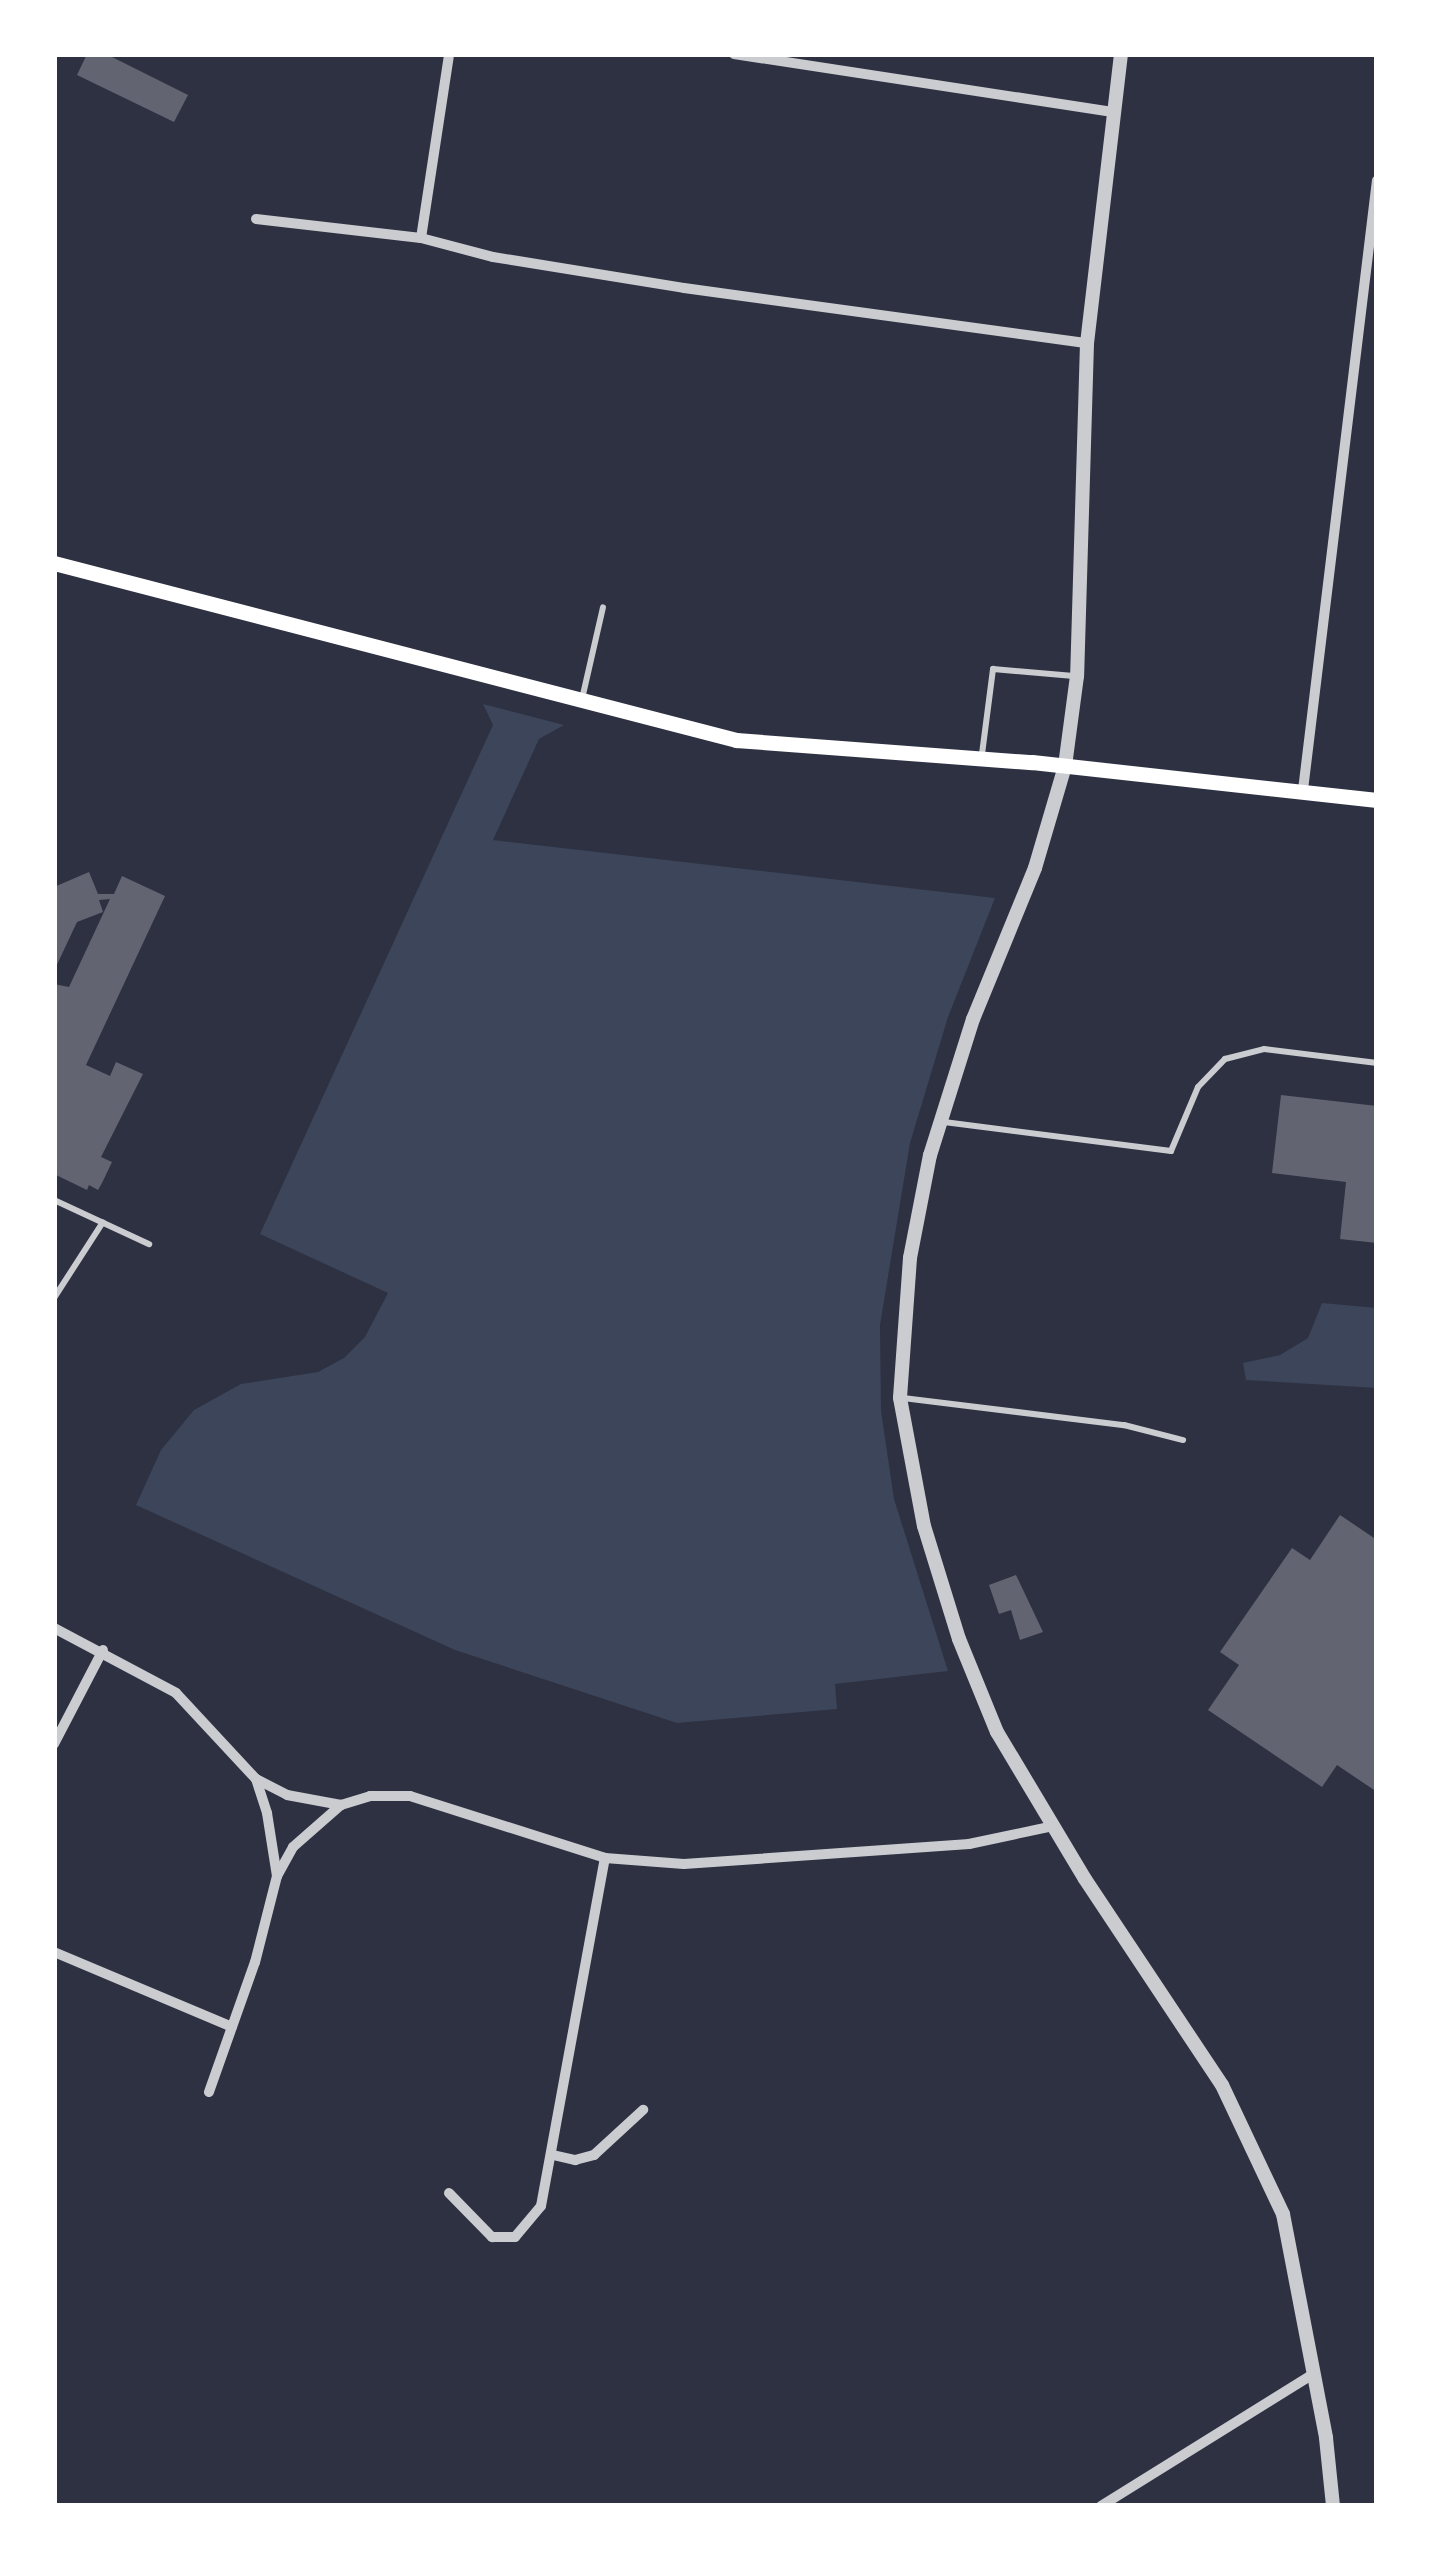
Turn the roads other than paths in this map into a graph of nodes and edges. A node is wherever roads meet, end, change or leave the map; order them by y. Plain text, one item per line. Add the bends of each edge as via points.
1 (449, 54) edge
2 (734, 54) edge
3 (1121, 54) edge
4 (1113, 112) junction
5 (1377, 180) edge
6 (256, 219) dead end
7 (422, 238) junction
8 (1087, 343) junction
9 (54, 563) edge
10 (603, 607) dead end
11 (1078, 676) junction
12 (581, 703) junction
13 (981, 759) junction
14 (1065, 766) junction
15 (1304, 790) junction
16 (1377, 800) edge
17 (1377, 1063) edge
18 (940, 1121) junction
19 (54, 1200) edge
20 (103, 1222) junction
21 (149, 1244) dead end
22 (54, 1298) edge
23 (900, 1398) junction
24 (1183, 1440) dead end
25 (54, 1628) edge
26 (103, 1650) junction
27 (54, 1744) edge
28 (256, 1779) junction
29 (341, 1804) junction
30 (1054, 1826) junction
31 (605, 1858) junction
32 (277, 1876) junction
33 (54, 1952) edge
34 (232, 2027) junction
35 (209, 2092) dead end
36 (643, 2110) dead end
37 (553, 2155) junction
38 (449, 2193) dead end
39 (1313, 2374) junction
40 (1101, 2506) edge
41 (1333, 2506) edge

1 - 7 street
2 - 4 street
3 - 4 street
4 - 8 street
5 - 15 street
6 - 7 street
7 - 8 street via 684,288
8 - 11 street
9 - 12 main road
10 - 12 lane
11 - 13 lane via 993,669
11 - 14 street
12 - 13 main road via 736,740
13 - 14 main road
14 - 15 main road
14 - 18 street
15 - 16 main road
17 - 18 lane via 1264,1049 1225,1059 1198,1087 1171,1151
18 - 23 street via 910,1258
19 - 20 lane
20 - 21 lane
20 - 22 lane
23 - 24 lane via 1124,1425
23 - 30 street via 914,1485 958,1639 997,1732
25 - 26 street
26 - 27 street
26 - 28 street via 176,1693
28 - 29 street via 287,1795
28 - 32 street
29 - 31 street via 410,1796
29 - 32 street via 293,1847
30 - 31 street via 969,1844 759,1861
30 - 39 street via 1222,2085 1258,2155 1283,2214
31 - 37 street
32 - 34 street
33 - 34 street
34 - 35 street
36 - 37 street via 594,2155
37 - 38 street via 541,2206 515,2236 492,2237
39 - 40 street
39 - 41 street

